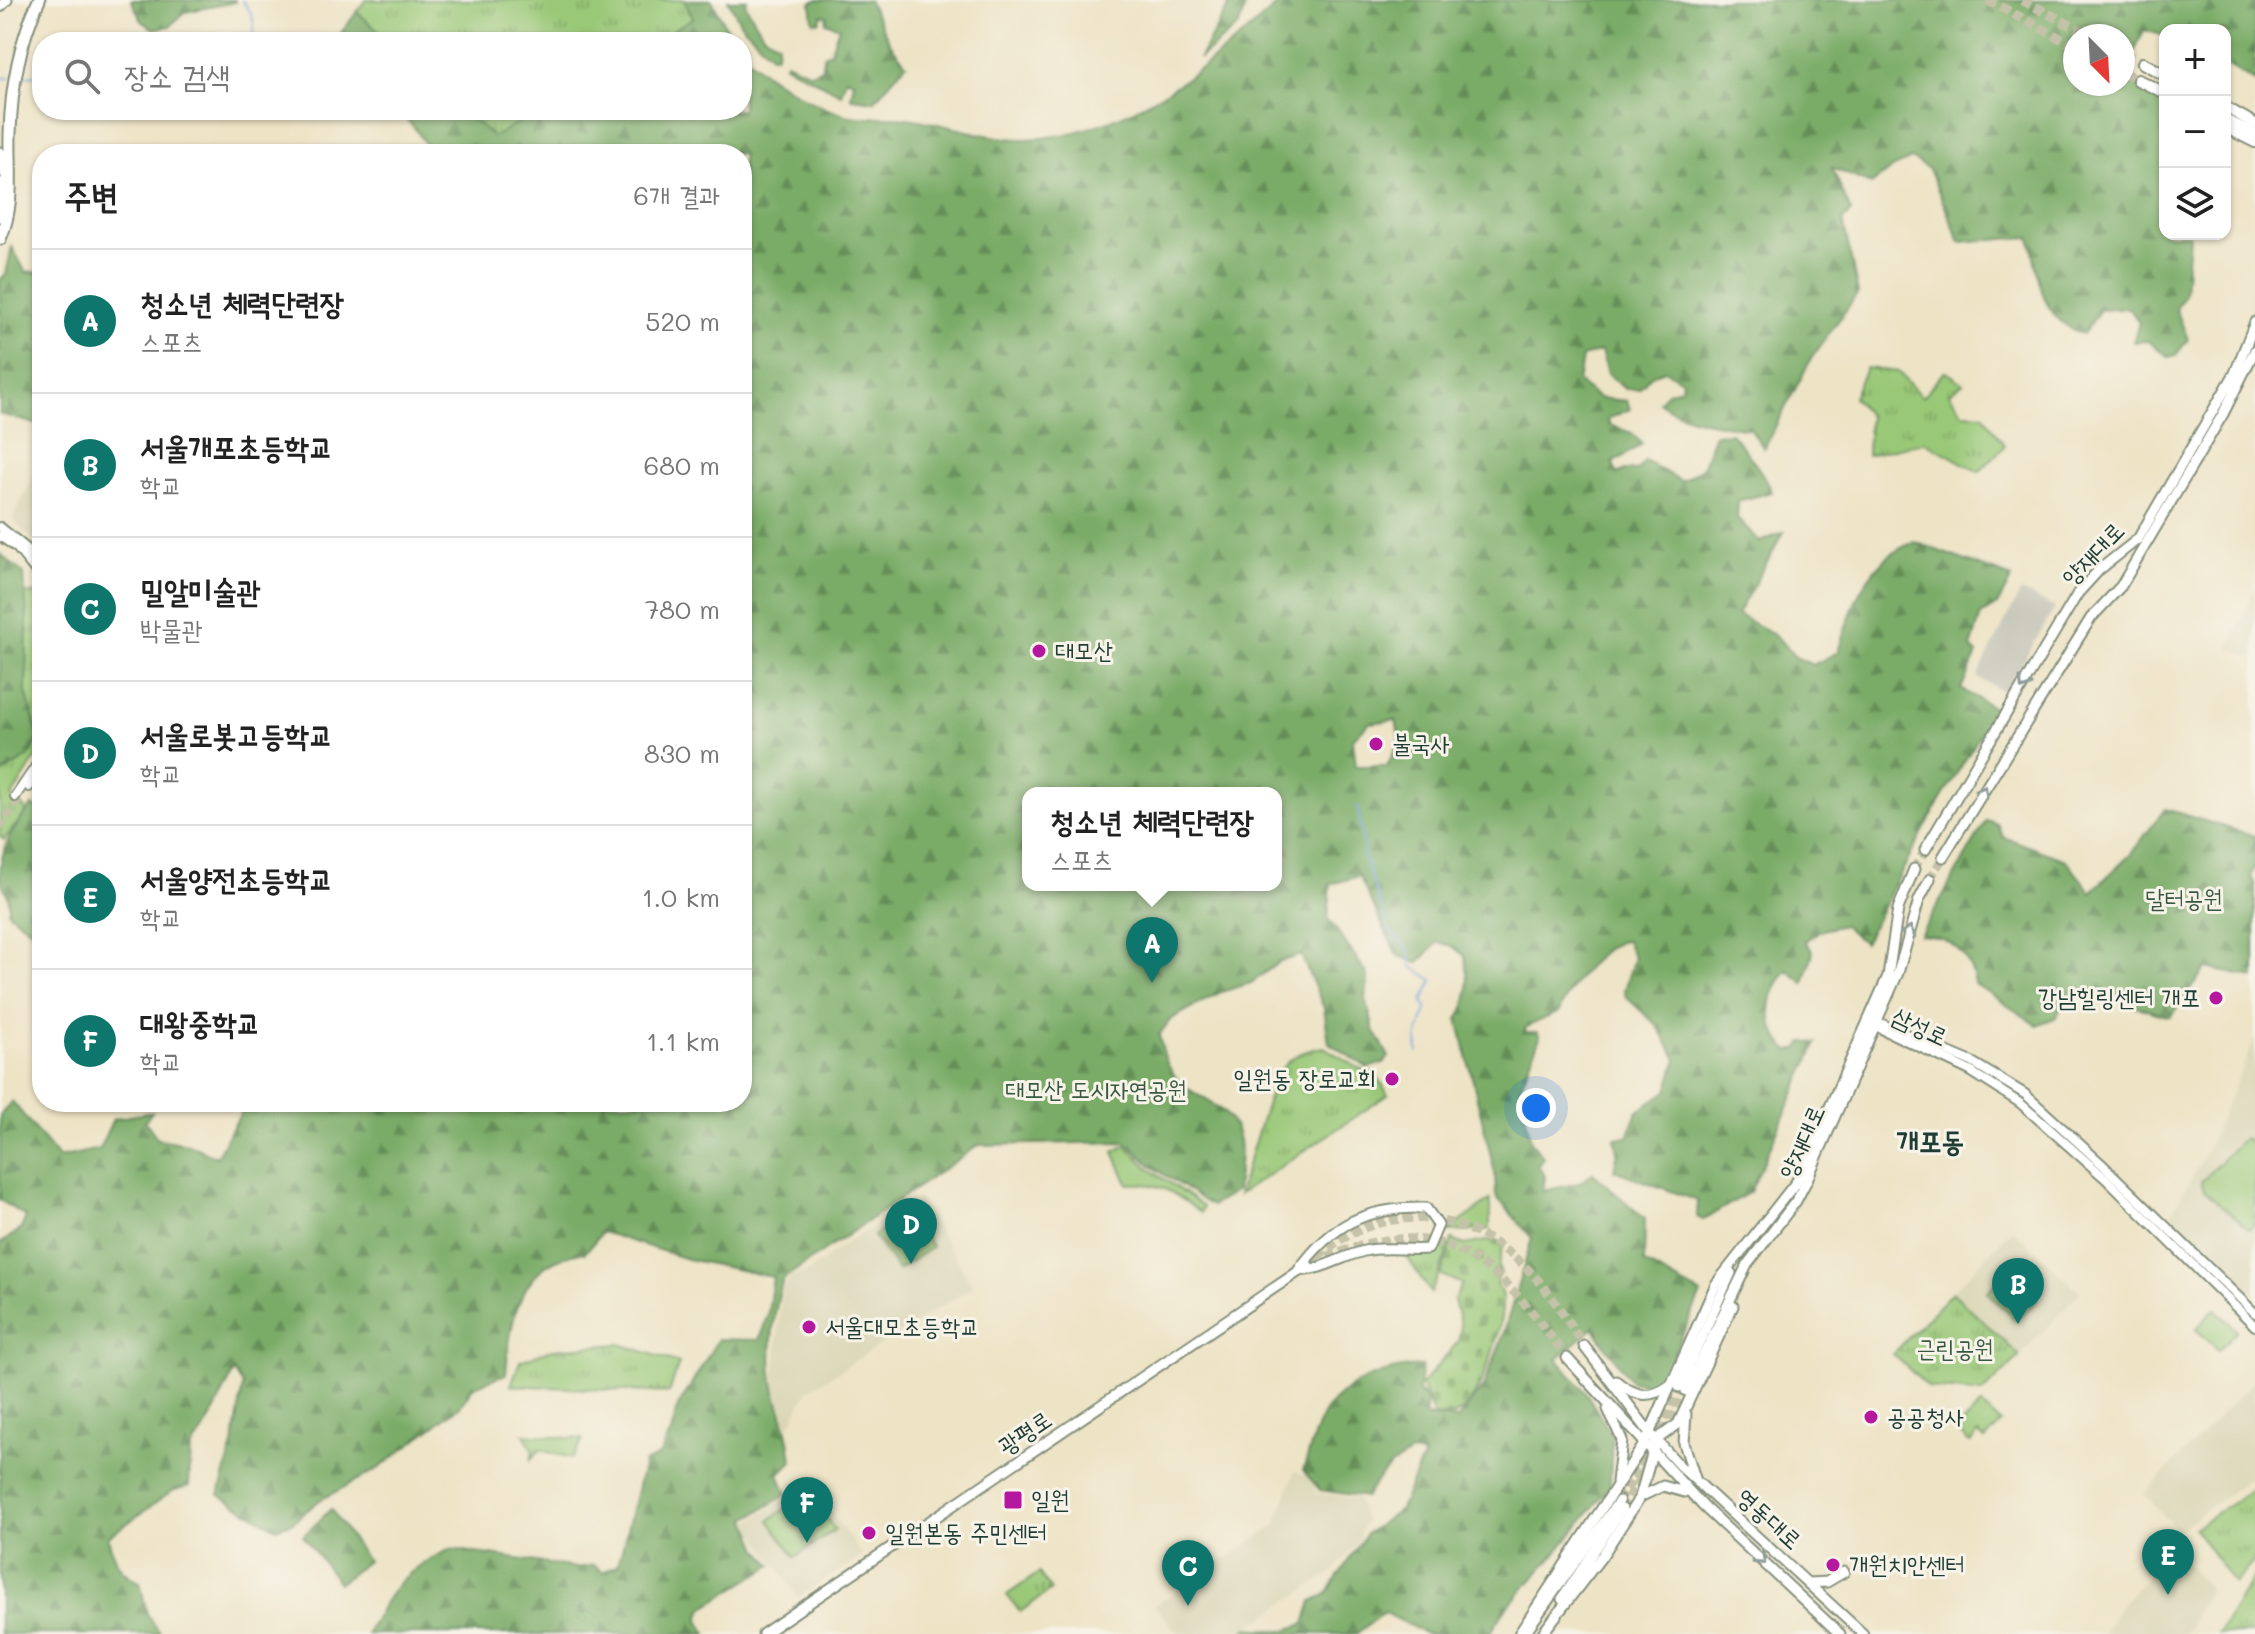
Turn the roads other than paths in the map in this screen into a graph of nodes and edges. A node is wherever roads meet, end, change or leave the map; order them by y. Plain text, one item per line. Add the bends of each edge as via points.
1 (7, 0) edge
2 (39, 0) edge
3 (0, 7) edge
4 (2143, 63) tunnel mouth
5 (2159, 72) edge
6 (2138, 80) tunnel mouth
7 (2159, 90) edge
8 (2231, 103) edge
9 (2231, 110) edge
10 (2255, 116) edge
11 (2231, 123) edge
12 (2255, 124) edge
13 (2231, 130) edge
14 (2255, 134) edge
15 (2255, 142) edge
16 (0, 153) edge
17 (0, 163) edge
18 (3, 221) edge
19 (0, 239) edge
20 (2255, 322) edge
21 (2255, 350) edge
22 (0, 527) edge
23 (0, 536) edge
24 (32, 555) edge
25 (32, 567) edge
26 (2045, 651) junction
27 (2063, 662) junction
28 (32, 773) edge
29 (32, 781) edge
30 (1925, 850) tunnel mouth
31 (1943, 857) tunnel mouth
32 (1914, 869) tunnel mouth
33 (1930, 879) tunnel mouth
34 (1873, 1023) junction
35 (1308, 1265) tunnel mouth
36 (1298, 1271) junction
37 (2255, 1313) edge
38 (2255, 1326) edge
39 (1584, 1346) tunnel mouth
40 (1567, 1358) tunnel mouth
41 (1602, 1369) junction
42 (1583, 1378) junction
43 (1680, 1393) junction
44 (1653, 1437) junction
45 (1648, 1448) junction
46 (1696, 1480) junction
47 (1617, 1484) junction
48 (1640, 1497) junction
49 (1704, 1507) junction
50 (1844, 1572) dead end
51 (1808, 1583) junction
52 (763, 1634) edge
53 (1522, 1634) edge
54 (1539, 1634) edge
55 (1840, 1634) edge
56 (1863, 1634) edge

1 - 3 main road
2 - 18 highway via 17,62 12,200
4 - 5 highway
6 - 7 highway
8 - 10 highway
9 - 12 highway
11 - 14 highway
13 - 15 highway
16 - 18 highway via 8,186
17 - 18 highway
18 - 19 highway
20 - 26 main road, 양재대로 via 2235,373 2138,539 2078,593
21 - 27 main road, 양재대로 via 2121,586 2091,618
22 - 24 main road
23 - 25 main road
26 - 27 main road via 2058,651
26 -> 30 main road, 양재대로
31 -> 27 main road, 양재대로
28 - 29 main road via 17,798
32 - 34 main road, 양재대로 via 1898,909 1888,976
34 -> 33 main road, 양재대로 via 1898,973
34 - 37 main road, 삼성로 via 1972,1062 2025,1094
34 - 38 main road, 삼성로 via 1970,1071 2020,1103 2106,1179
34 - 43 main road, 양재대로 via 1796,1201 1741,1276 1735,1302
34 - 43 main road, 양재대로 via 1797,1181 1716,1284
35 - 36 main road, 광평로
36 - 36 main road via 1319,1271 1379,1248 1428,1249 1436,1238 1436,1219 1426,1208 1355,1219 1317,1244
36 - 52 main road, 광평로
39 - 41 main road
40 - 42 main road
41 - 43 main road via 1639,1395
41 - 44 main road
42 - 45 main road
42 - 47 main road via 1620,1429 1623,1455
43 - 44 main road, 양재대로
43 - 44 main road, 양재대로 via 1678,1424
43 - 46 main road via 1684,1438
44 - 45 main road, 양재대로
44 - 46 main road, 영동대로
45 - 47 main road, 양재대로
45 - 48 main road, 양재대로
45 - 49 main road, 영동대로
46 - 51 main road, 영동대로
47 - 53 main road, 양재대로
48 - 49 main road via 1672,1486
48 - 54 main road, 양재대로 via 1602,1556
49 -> 55 main road, 영동대로
50 - 51 main road via 1827,1582
51 - 56 main road, 영동대로
53 - 54 main road, 양재대로 via 1621,1505

